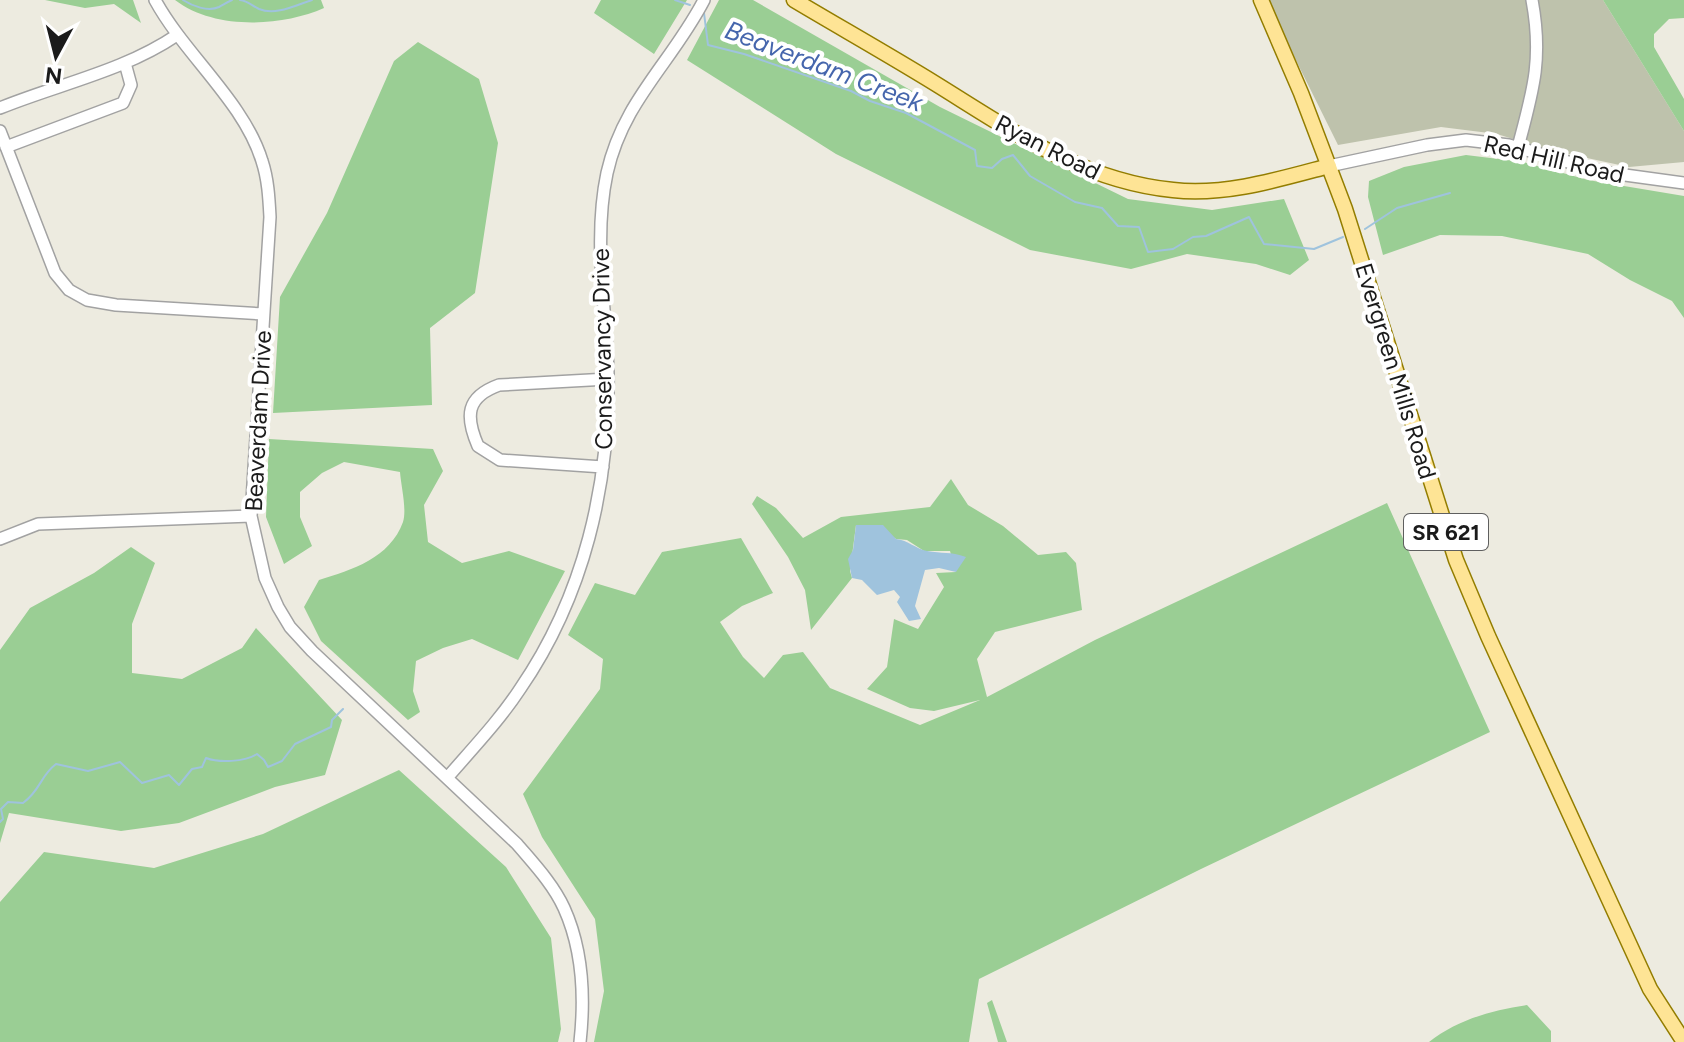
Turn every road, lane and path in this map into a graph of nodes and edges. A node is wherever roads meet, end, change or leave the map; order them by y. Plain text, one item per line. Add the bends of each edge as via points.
1 (155, 0) edge
2 (704, 0) edge
3 (794, 0) edge
4 (1261, 0) edge
5 (1532, 0) edge
6 (177, 35) junction
7 (125, 63) junction
8 (0, 108) edge
9 (0, 131) edge
10 (6, 147) junction
11 (1518, 147) junction
12 (1329, 166) junction
13 (1684, 183) edge
14 (263, 314) junction
15 (608, 379) junction
16 (603, 467) junction
17 (251, 516) junction
18 (0, 539) edge
19 (447, 778) junction
20 (580, 1042) edge
21 (1684, 1042) edge

1 - 6 street, Beaverdam Drive
2 - 15 street, Conservancy Drive via 629,115 607,173 600,234
3 - 12 main road, Ryan Road via 1024,137 1127,184 1197,191 1260,184
4 - 12 main road, Evergreen Mills Road / SR 621
5 - 11 street via 1538,65
6 - 7 street
6 - 14 street, Beaverdam Drive via 231,104 262,161 270,217
7 - 8 street
7 - 10 street via 131,85 123,103
9 - 10 street
10 - 14 street via 55,273 69,290 87,300 116,305
11 - 12 street, Red Hill Road via 1448,141
11 - 13 street, Red Hill Road via 1603,172
12 - 21 main road, Evergreen Mills Road / SR 621 via 1471,599 1650,989
14 - 17 street, Beaverdam Drive
15 - 16 street, Conservancy Drive
15 - 16 street via 499,385 476,397 470,417 478,446 500,460
16 - 19 street, Conservancy Drive via 586,551 569,599 521,689
17 - 18 street via 38,524
17 - 19 street, Beaverdam Drive via 265,578 290,627
19 - 20 street, Beaverdam Drive via 517,844 564,908 580,965

